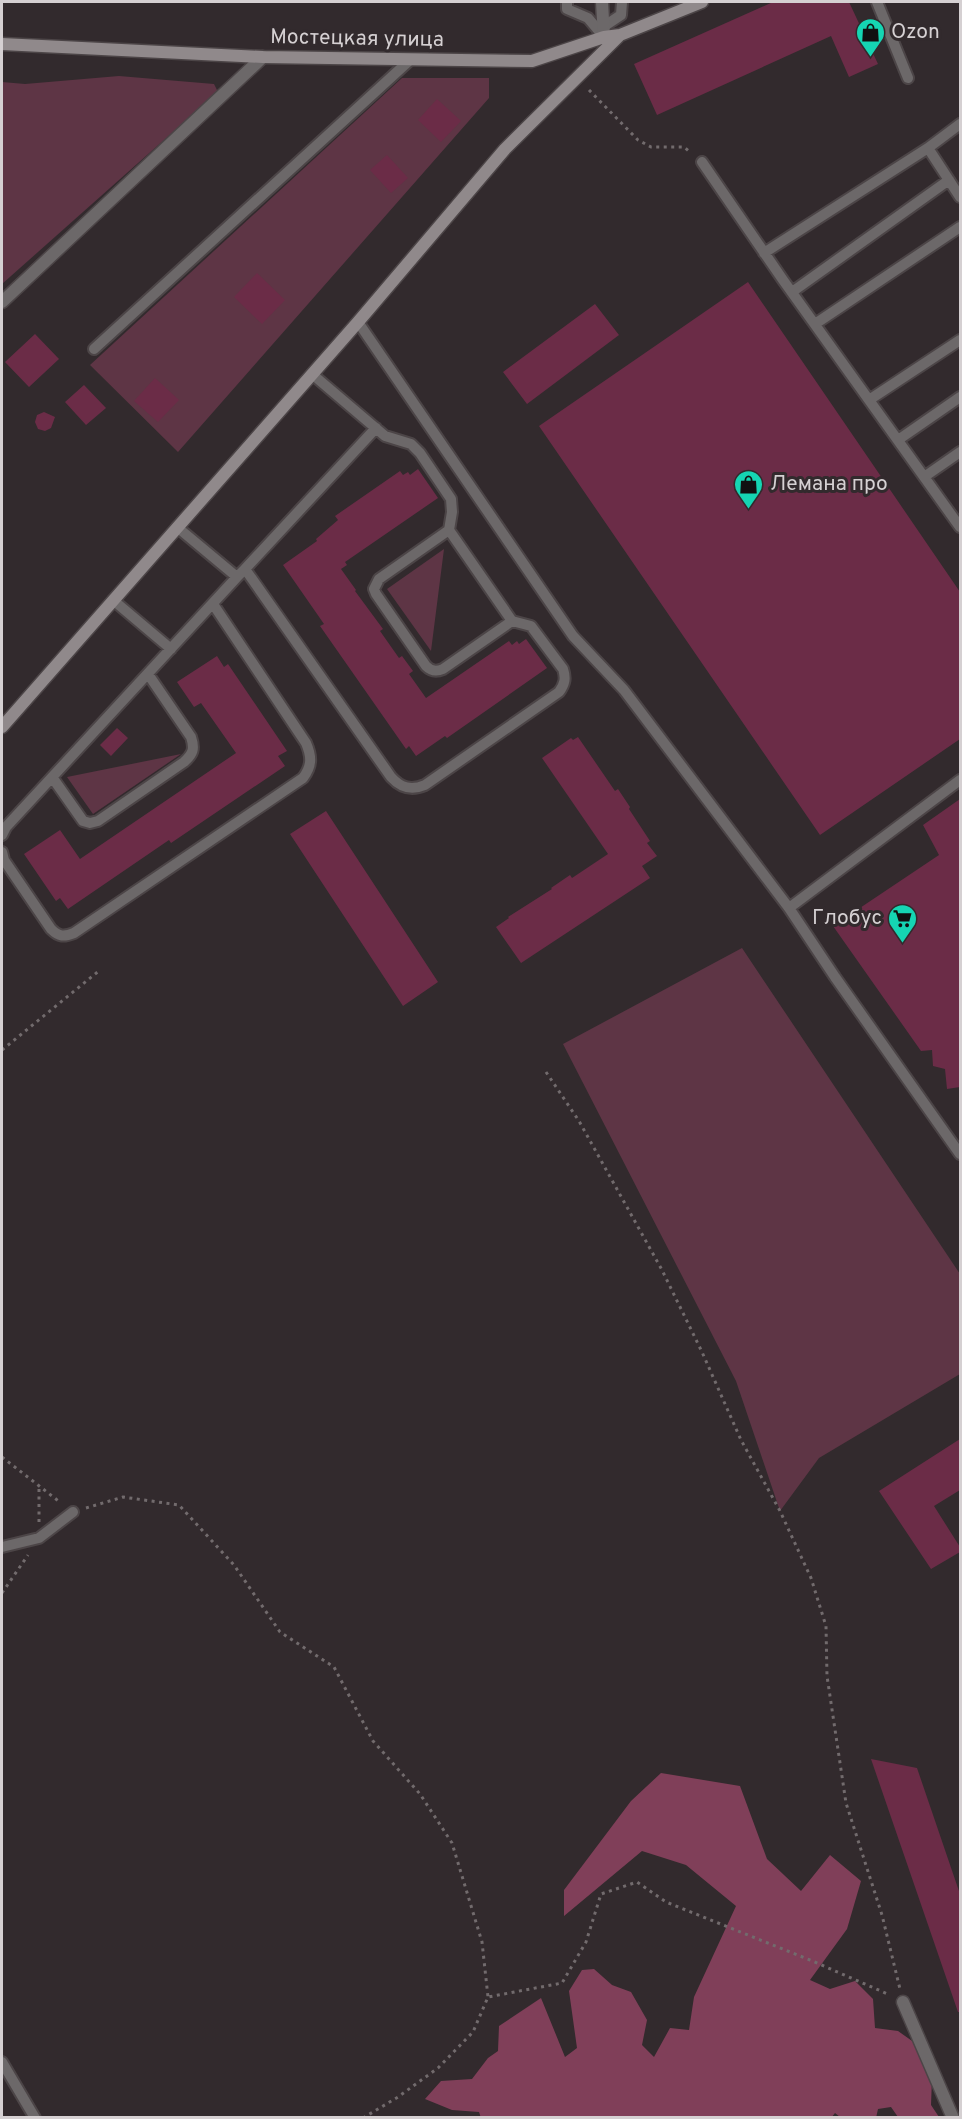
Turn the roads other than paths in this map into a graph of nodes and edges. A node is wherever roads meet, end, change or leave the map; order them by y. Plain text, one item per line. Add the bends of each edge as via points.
1 (567, 2) edge
2 (602, 2) edge
3 (622, 2) edge
4 (702, 2) edge
5 (878, 2) edge
6 (604, 32) junction
7 (620, 35) junction
8 (2, 44) edge
9 (263, 57) junction
10 (410, 60) junction
11 (908, 78) dead end
12 (960, 123) edge
13 (927, 148) junction
14 (702, 162) road end
15 (949, 180) junction
16 (960, 197) edge
17 (960, 227) edge
18 (764, 252) junction
19 (792, 292) junction
20 (2, 302) edge
21 (358, 322) junction
22 (815, 324) junction
23 (960, 340) edge
24 (94, 349) dead end
25 (312, 374) junction
26 (960, 397) edge
27 (869, 400) junction
28 (376, 428) junction
29 (898, 440) junction
30 (960, 452) edge
31 (924, 477) junction
32 (177, 527) junction
33 (960, 527) edge
34 (449, 531) junction
35 (245, 569) junction
36 (237, 577) junction
37 (113, 600) junction
38 (213, 604) junction
39 (512, 621) junction
40 (171, 649) junction
41 (148, 674) junction
42 (2, 727) edge
43 (52, 777) junction
44 (960, 780) edge
45 (2, 835) edge
46 (2, 852) edge
47 (789, 908) junction
48 (960, 1154) edge
49 (73, 1512) road end
50 (2, 1547) edge
51 (903, 2002) road end
52 (2, 2064) edge
53 (35, 2118) edge
54 (953, 2118) edge

1 - 6 lane via 567,9 588,18
2 - 6 street
3 - 6 lane via 621,15
4 - 7 street, Мостецкая улица
5 - 11 lane
6 - 7 street, Мостецкая улица
6 - 10 street, Мостецкая улица via 532,61
7 - 21 street via 505,149
8 - 9 street, Мостецкая улица
9 - 10 street, Мостецкая улица
9 - 20 street
10 - 24 lane
12 - 13 lane
13 - 15 lane
13 - 18 lane
14 - 18 lane
15 - 16 lane
15 - 19 lane
17 - 22 lane
18 - 19 lane
19 - 22 lane
21 - 25 street
21 - 47 lane via 573,636 624,690
22 - 27 lane
23 - 27 lane
25 - 28 lane
25 - 32 street
26 - 29 lane
27 - 29 lane
28 - 34 lane via 385,436 411,444 420,453 451,499
28 - 35 lane
29 - 31 lane
30 - 31 lane
31 - 33 lane
32 - 36 lane
32 - 37 street
34 - 39 lane
34 - 39 lane via 375,584 376,594 419,657 430,670 437,671
35 - 36 lane
35 - 39 lane via 391,777 407,789 425,784 564,685 562,669 538,633 531,626
36 - 38 lane
37 - 40 lane
37 - 42 street
38 - 40 lane
38 - 46 lane via 306,743 310,769 303,778 65,936 51,929
40 - 41 lane
41 - 43 lane
41 - 43 lane via 191,737 193,754 90,823 83,821
43 - 45 lane
44 - 47 lane
47 - 48 lane
49 - 50 lane via 39,1538
51 - 54 street
52 - 53 lane

